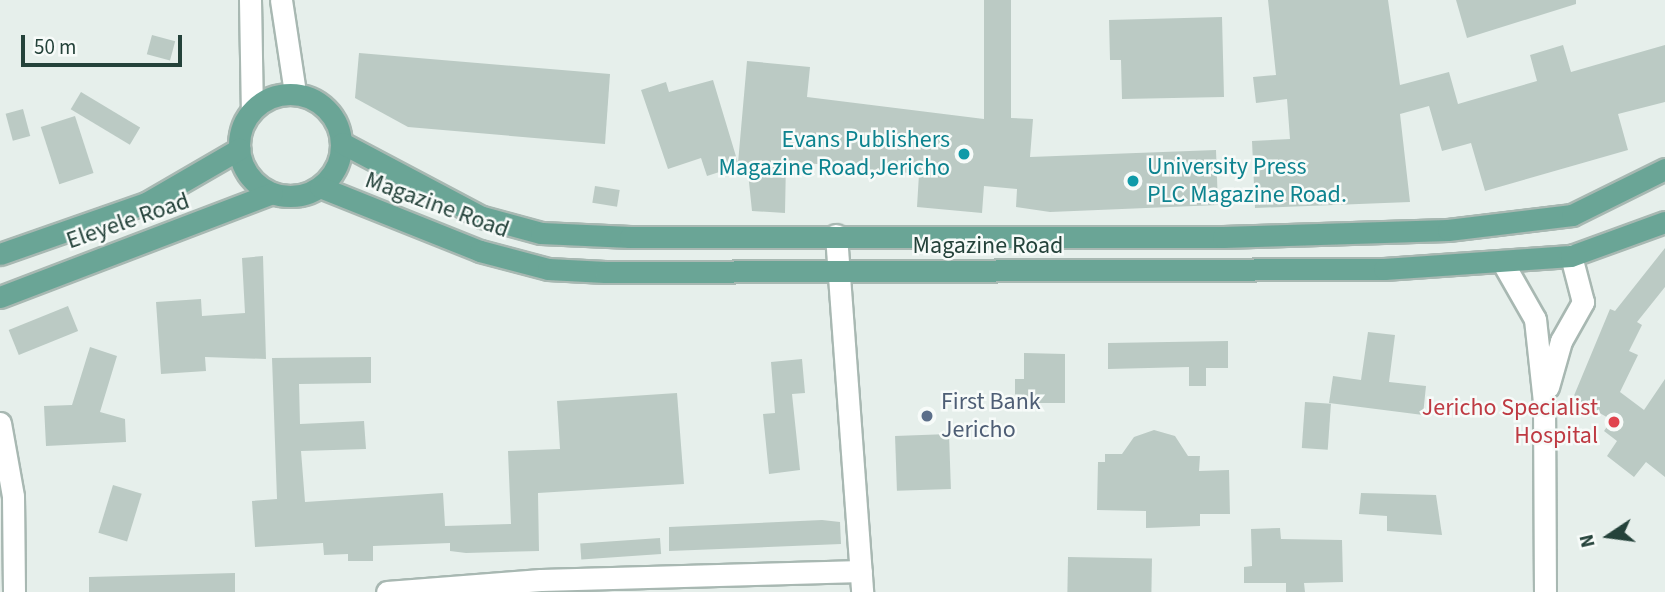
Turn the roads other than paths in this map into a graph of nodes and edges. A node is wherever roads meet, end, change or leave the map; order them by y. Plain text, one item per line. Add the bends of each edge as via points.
1 (250, 0) edge
2 (281, 0) edge
3 (295, 93) junction
4 (252, 110) junction
5 (342, 144) junction
6 (239, 149) junction
7 (1665, 169) edge
8 (320, 187) junction
9 (272, 193) junction
10 (1665, 222) edge
11 (836, 235) junction
12 (0, 254) edge
13 (1572, 256) junction
14 (1503, 263) junction
15 (837, 273) junction
16 (0, 297) edge
17 (1544, 402) junction
18 (0, 423) edge
19 (862, 581) edge
20 (14, 592) edge
21 (387, 592) edge
22 (1545, 592) edge

1 - 4 street
2 - 3 street
3 - 4 main road via 279,94
3 - 5 main road via 330,112
4 - 6 main road
5 - 8 main road via 340,160
5 - 11 main road, Magazine Road via 481,217 541,233
6 - 9 main road via 249,176
6 - 12 main road, Eleyele Road via 146,202
7 - 11 main road, Magazine Road via 1593,207 1525,225 1223,237
8 - 9 main road via 289,197
8 - 15 main road, Magazine Road via 480,251 548,269
9 - 16 main road, Eleyele Road
10 - 13 main road, Magazine Road
11 - 15 street
13 - 14 main road, Magazine Road
13 - 17 street via 1583,302 1561,341
14 - 15 main road, Magazine Road via 1237,274
14 - 17 street via 1531,304
15 - 19 street
17 - 22 street
18 - 20 street via 13,496
19 - 21 street via 541,580

